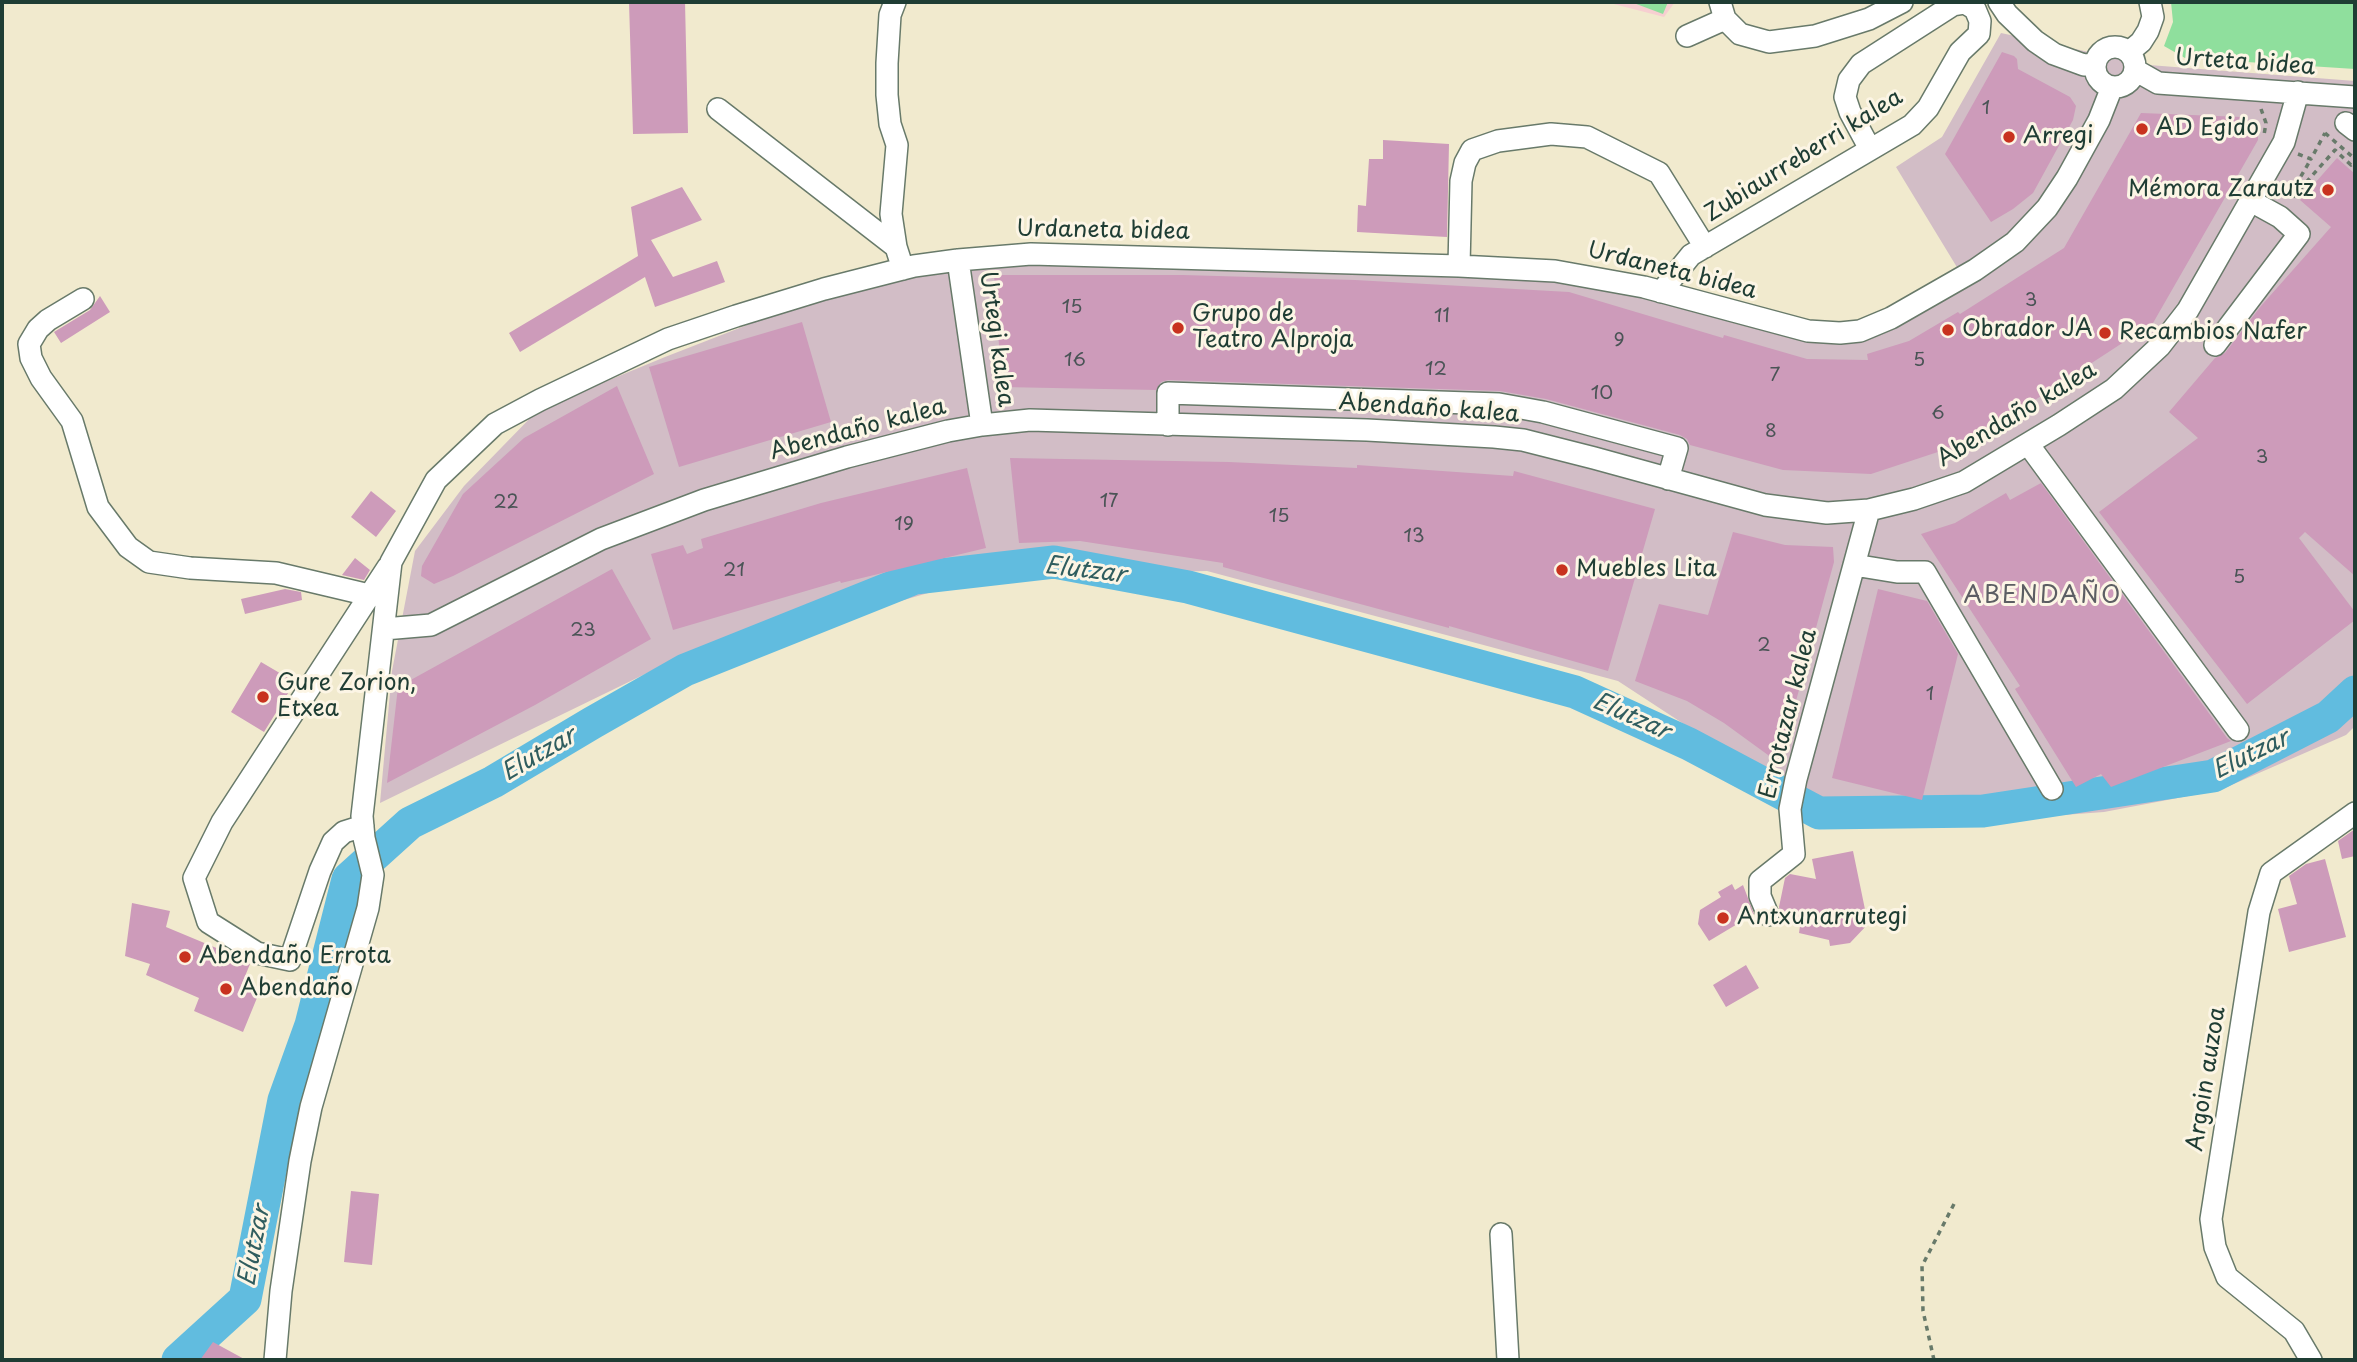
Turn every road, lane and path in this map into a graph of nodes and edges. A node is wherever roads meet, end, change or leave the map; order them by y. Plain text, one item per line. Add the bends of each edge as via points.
1 (895, 2) edge
2 (1902, 2) edge
3 (1999, 2) edge
4 (2150, 2) edge
5 (1722, 10) edge
6 (1687, 36) dead end
7 (2132, 61) junction
8 (2095, 64) junction
9 (2112, 87) junction
10 (2298, 92) junction
11 (2355, 97) edge
12 (2260, 106) dead end
13 (718, 109) dead end
14 (2325, 134) dead end
15 (2281, 147) junction
16 (1870, 149) junction
17 (2311, 159) junction
18 (2355, 160) edge
19 (2251, 201) junction
20 (896, 247) junction
21 (1705, 247) junction
22 (958, 260) junction
23 (1459, 266) junction
24 (903, 269) junction
25 (1661, 292) junction
26 (83, 299) dead end
27 (2216, 345) dead end
28 (982, 425) junction
29 (1168, 425) junction
30 (2028, 444) junction
31 (1668, 479) junction
32 (1869, 510) junction
33 (391, 562) junction
34 (1854, 565) junction
35 (369, 596) junction
36 (384, 629) junction
37 (2238, 730) dead end
38 (2052, 789) dead end
39 (2355, 813) edge
40 (363, 832) junction
41 (1768, 915) dead end
42 (1954, 1204) dead end
43 (1501, 1234) dead end
44 (275, 1360) edge
45 (1508, 1360) edge
46 (1934, 1360) edge
47 (2311, 1360) edge

1 - 20 street via 890,15 887,74 890,124 897,145 891,214
2 - 5 street via 1869,19 1815,36 1769,42 1740,34
3 - 8 street via 2035,41 2054,54 2084,65
4 - 7 street via 2153,17
5 - 6 street
7 - 8 street via 2115,47 2101,52
7 - 9 street via 2130,80
7 - 10 street, Urteta bidea via 2158,83
8 - 9 street via 2098,79
9 - 25 street, Urdaneta bidea via 2067,178 2033,224 1995,257 1891,318 1860,331 1808,331
10 - 11 street, Urteta bidea
10 - 15 street, Abendaño kalea
12 - 15 path via 2266,123 2263,140
13 - 20 street
14 - 17 path
15 - 17 path
15 - 19 street, Abendaño kalea
16 - 16 street, Zubiaurreberri kalea via 1912,125 1928,108 1961,52 1979,34 1975,9 1965,3 1952,5 1861,64 1849,80 1845,97
16 - 21 street, Zubiaurreberri kalea
17 - 18 path via 2293,197 2335,150 2351,165
19 - 27 street via 2299,234
19 - 30 street, Abendaño kalea via 2188,310 2160,346 2114,389
20 - 24 street
21 - 23 street via 1659,173 1587,137 1551,134 1498,141 1472,150 1461,181
21 - 25 street, Zubiaurreberri kalea via 1690,255
22 - 23 street, Urdaneta bidea via 1031,254
22 - 24 street, Urdaneta bidea
22 - 28 street, Urtegi kalea
23 - 25 street, Urdaneta bidea via 1555,271
24 - 33 street, Urdaneta bidea via 668,339 495,424 436,480
26 - 35 street via 38,329 29,344 31,358 72,421 98,507 128,547 149,562 276,573
28 - 29 street, Abendaño kalea via 1030,420
28 - 36 street, Abendaño kalea via 848,457 704,500 601,539 431,625
29 - 31 street, Abendaño kalea via 1494,437 1535,443
29 - 31 street via 1168,393 1499,404 1677,448
30 - 32 street, Abendaño kalea via 1964,482
30 - 37 street
31 - 32 street, Abendaño kalea via 1765,505 1827,513
32 - 34 street, Errotazar kalea
33 - 35 street
33 - 36 street, Urdaneta bidea
34 - 38 street via 1925,572
34 - 41 street, Errotazar kalea via 1796,779 1790,809 1794,854 1760,881
35 - 40 street via 222,822 194,878 208,922 257,953 290,960 333,842 344,832
36 - 40 street, Urdaneta bidea
39 - 47 street, Argoin auzoa via 2271,873 2259,912 2211,1219 2215,1247 2227,1277 2294,1332
40 - 44 street, Urdaneta bidea via 373,875 368,908 311,1107 281,1291
42 - 46 path via 1922,1266 1923,1311
43 - 45 street

